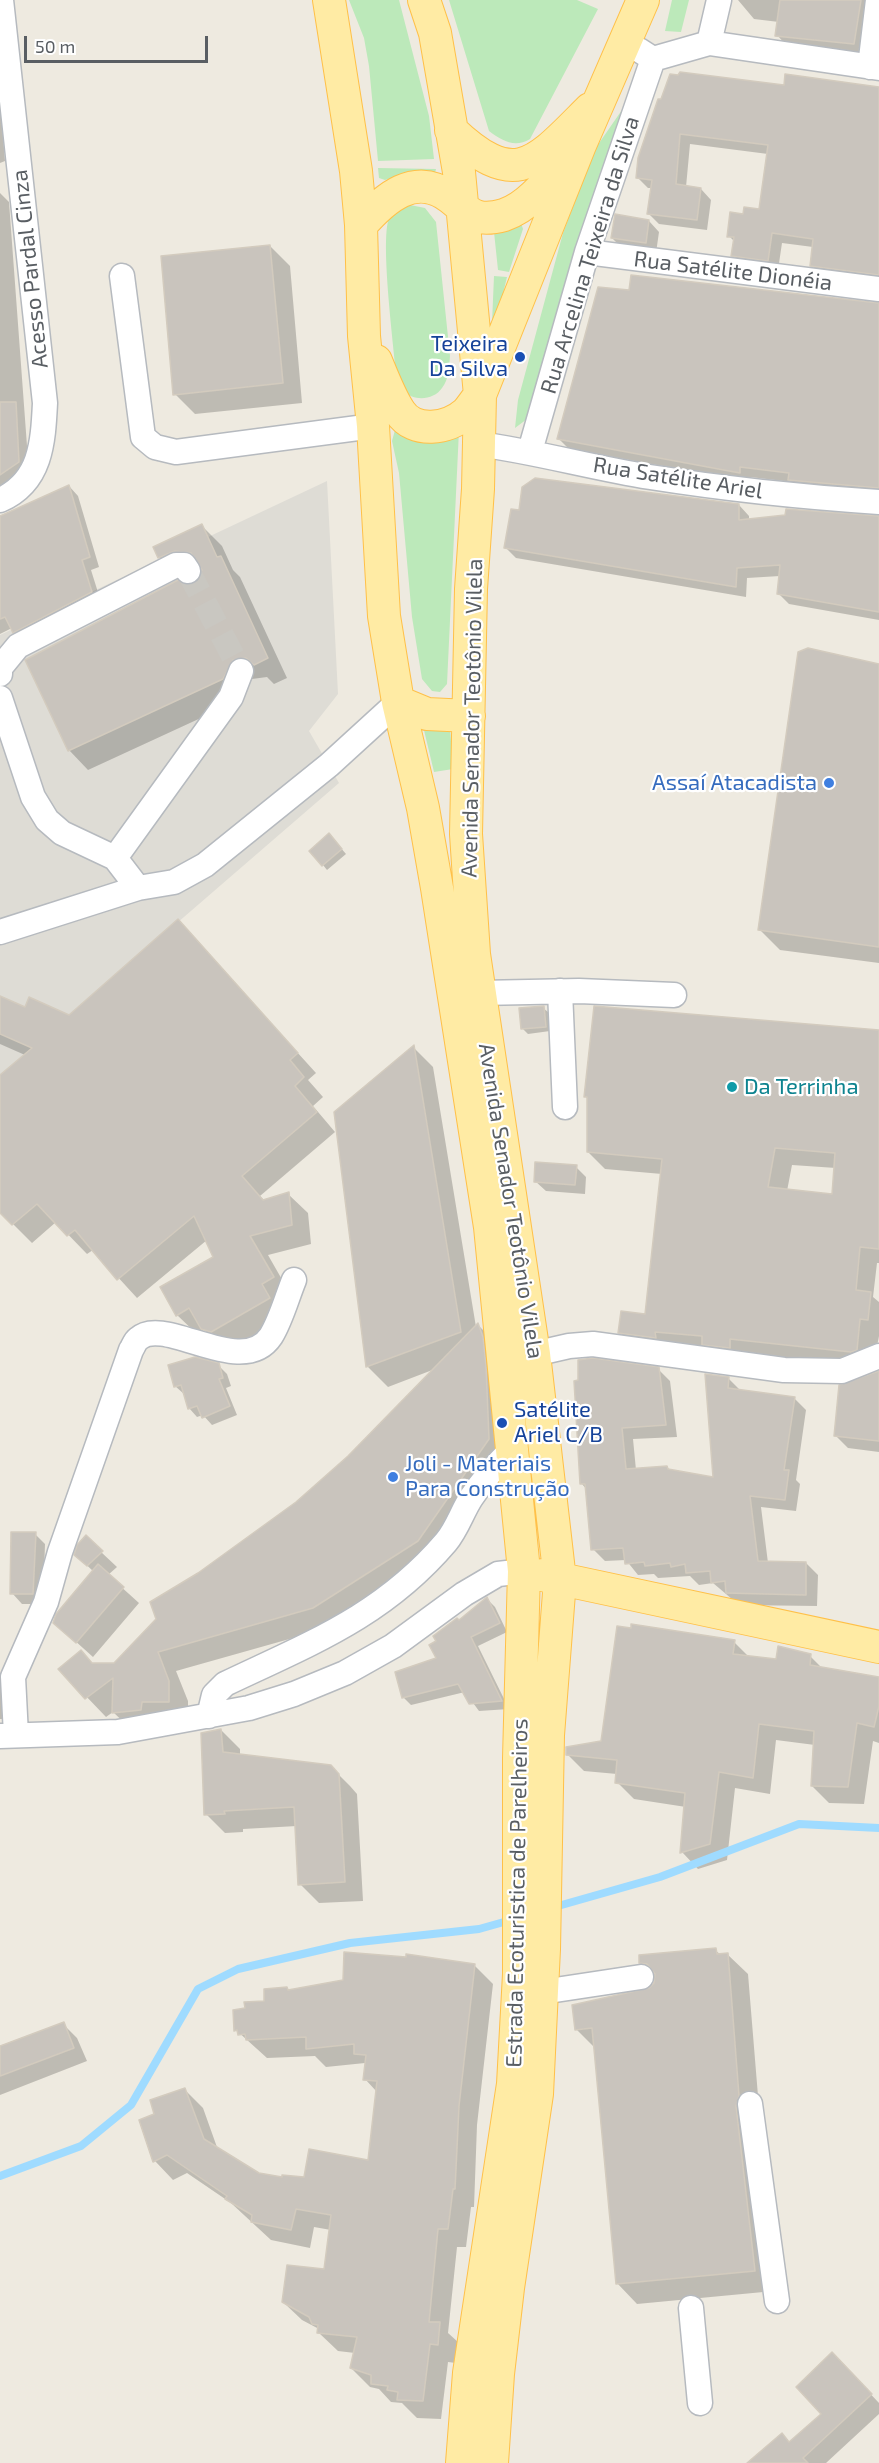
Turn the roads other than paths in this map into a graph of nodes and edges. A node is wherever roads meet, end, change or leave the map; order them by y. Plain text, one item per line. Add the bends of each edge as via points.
1 (1, 0) edge
2 (329, 0) edge
3 (424, 0) edge
4 (643, 0) edge
5 (719, 0) edge
6 (878, 0) edge
7 (625, 41) junction
8 (708, 43) junction
9 (653, 59) junction
10 (875, 67) edge
11 (599, 100) junction
12 (451, 130) junction
13 (580, 145) junction
14 (464, 211) junction
15 (361, 225) junction
16 (587, 252) junction
17 (122, 276) dead end
18 (879, 289) edge
19 (364, 336) junction
20 (480, 395) junction
21 (373, 426) junction
22 (479, 444) junction
23 (530, 451) junction
24 (7, 497) edge
25 (879, 502) edge
26 (188, 571) dead end
27 (241, 671) dead end
28 (0, 674) edge
29 (0, 698) edge
30 (398, 702) junction
31 (469, 716) junction
32 (115, 858) junction
33 (138, 888) junction
34 (0, 932) edge
35 (560, 991) junction
36 (480, 993) junction
37 (674, 995) dead end
38 (565, 1107) dead end
39 (294, 1280) dead end
40 (534, 1354) junction
41 (879, 1356) edge
42 (512, 1449) junction
43 (524, 1571) junction
44 (560, 1580) junction
45 (879, 1647) edge
46 (209, 1716) junction
47 (8, 1736) edge
48 (532, 1896) junction
49 (532, 1951) junction
50 (641, 1977) dead end
51 (542, 1992) junction
52 (750, 2104) dead end
53 (777, 2301) dead end
54 (692, 2308) dead end
55 (493, 2374) junction
56 (700, 2403) dead end
57 (462, 2463) edge
58 (492, 2463) edge

1 - 24 street, Acesso Pardal Cinza via 45,404 43,445 32,472
2 - 15 main road, Avenida Senador Teotônio Vilela via 354,150
3 - 12 main road, Avenida Senador Teotônio Vilela via 435,33
4 - 7 main road, Rua Arcelina Teixeira da Silva
5 - 8 street
6 - 10 street
7 - 9 street
7 - 11 main road, Rua Arcelina Teixeira da Silva
8 - 9 street
8 - 10 street
9 - 16 street, Rua Arcelina Teixeira da Silva
11 - 12 main road via 548,148 515,166 491,162
11 - 13 main road, Rua Arcelina Teixeira da Silva
12 - 14 main road, Avenida Senador Teotônio Vilela
13 - 14 main road, Rua Arcelina Teixeira da Silva via 527,202 512,211 483,218
13 - 20 main road, Rua Arcelina Teixeira da Silva
14 - 15 main road via 443,193 405,189 385,199
14 - 20 main road, Avenida Senador Teotônio Vilela
15 - 19 main road, Avenida Senador Teotônio Vilela
16 - 18 street, Rua Satélite Dionéia
16 - 23 street, Rua Arcelina Teixeira da Silva
17 - 21 street via 143,436 155,447 176,452
19 - 20 main road via 400,413 408,422 437,427 456,420
19 - 21 main road, Avenida Senador Teotônio Vilela
20 - 22 main road, Avenida Senador Teotônio Vilela
21 - 30 main road, Avenida Senador Teotônio Vilela via 384,616
22 - 23 street, Rua Satélite Ariel
22 - 31 main road, Avenida Senador Teotônio Vilela
23 - 25 street, Rua Satélite Ariel via 648,477 797,497
26 - 28 street via 184,565 176,565 18,646 0,668
27 - 32 street via 231,697
29 - 32 street via 33,797 47,820 62,833
30 - 31 main road via 428,714
30 - 33 street via 329,765 205,865 174,882
30 - 42 main road, Avenida Senador Teotônio Vilela via 425,819 471,1102 490,1227
31 - 36 main road, Avenida Senador Teotônio Vilela via 466,834
32 - 33 street
33 - 34 street
35 - 36 street
35 - 37 street
35 - 38 street
36 - 40 main road, Avenida Senador Teotônio Vilela
39 - 47 street via 271,1336 260,1346 240,1353 153,1332 139,1338 131,1350 46,1602 14,1677
40 - 41 street via 593,1344 784,1370 842,1371
40 - 44 main road, Avenida Senador Teotônio Vilela
42 - 43 main road, Avenida Senador Teotônio Vilela
42 - 46 street via 493,1467 471,1498 448,1540 401,1590 346,1627 225,1684 214,1695
43 - 44 main road
43 - 46 street via 498,1574 393,1646 345,1673 283,1698
43 - 48 main road, Estrada Ecoturistica de Parelheiros via 519,1758
44 - 45 main road
44 - 48 main road, Estrada Ecoturistica de Parelheiros
46 - 47 street via 118,1732
48 - 49 main road, Estrada Ecoturistica de Parelheiros
49 - 51 main road, Estrada Ecoturistica de Parelheiros
49 - 55 main road, Estrada Ecoturistica de Parelheiros via 513,2084
50 - 51 street
51 - 55 main road, Estrada Ecoturistica de Parelheiros via 537,2094
52 - 53 street
54 - 56 street
55 - 57 main road, Estrada Ecoturistica de Parelheiros
55 - 58 main road, Estrada Ecoturistica de Parelheiros

